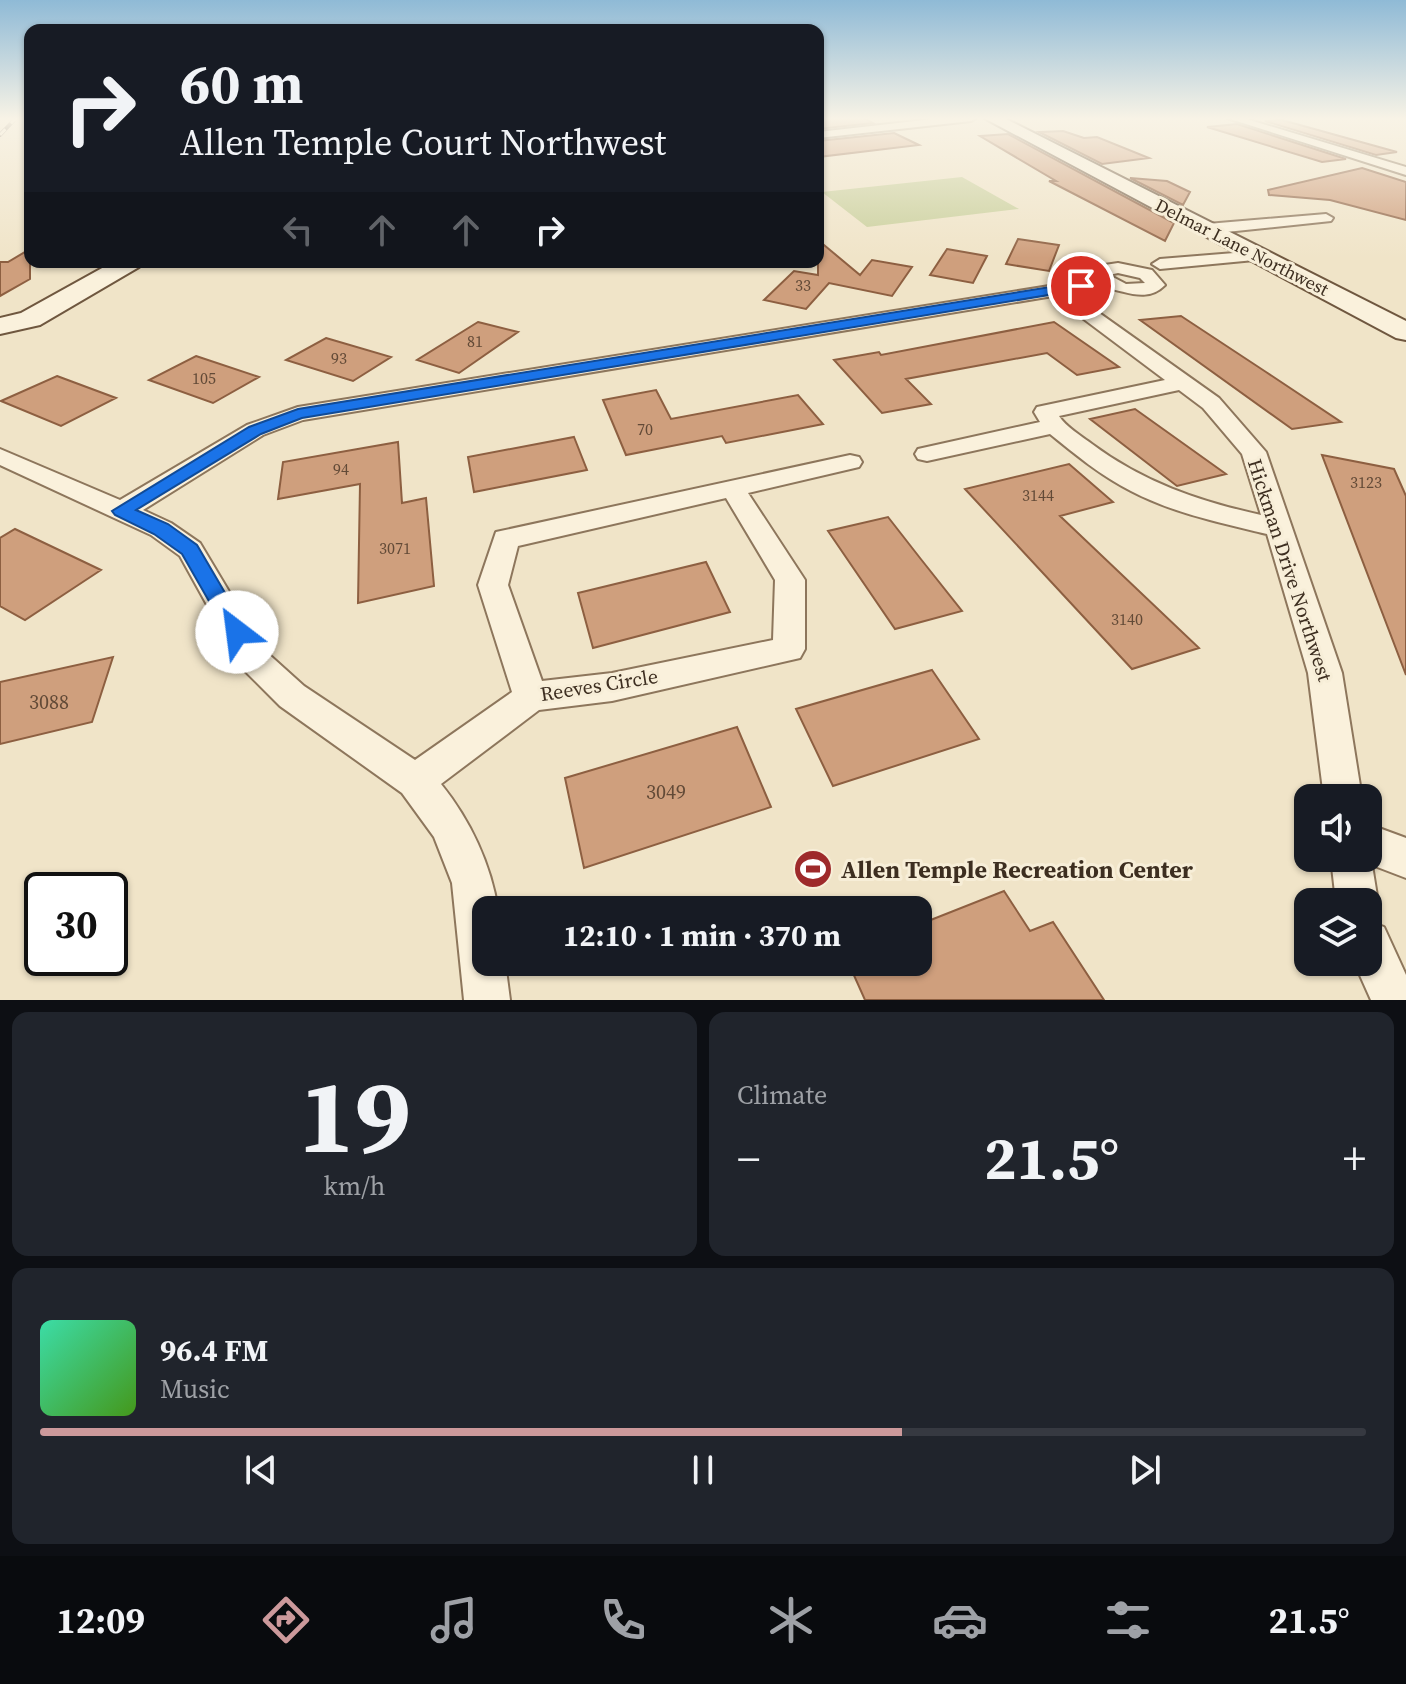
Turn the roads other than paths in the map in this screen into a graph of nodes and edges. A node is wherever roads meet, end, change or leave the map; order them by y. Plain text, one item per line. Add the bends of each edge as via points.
1 (1082, 165) edge
2 (1385, 165) edge
3 (1406, 171) edge
4 (1326, 218) dead end
5 (1207, 229) junction
6 (1259, 256) junction
7 (1160, 264) dead end
8 (120, 268) edge
9 (1106, 282) dead end
10 (1056, 290) junction
11 (30, 319) junction
12 (0, 326) edge
13 (1406, 332) edge
14 (0, 345) edge
15 (1184, 382) junction
16 (1054, 426) junction
17 (927, 454) dead end
18 (0, 456) edge
19 (850, 462) dead end
20 (733, 489) junction
21 (122, 511) junction
22 (1280, 528) junction
23 (531, 697) junction
24 (415, 781) junction
25 (1341, 784) edge
26 (1382, 849) edge
27 (1406, 858) edge
28 (1382, 974) edge
29 (487, 1000) edge
30 (1394, 1000) edge

1 - 5 street, Delmar Lane Northwest
2 - 3 street
4 - 5 street
5 - 6 street, Delmar Lane Northwest
6 - 7 street
6 - 13 street, Delmar Lane Northwest
8 - 11 street
9 - 10 street
10 - 15 street, Hickman Drive Northwest
10 - 21 street via 298,414 255,430
11 - 12 street
11 - 14 street via 31,327
15 - 16 street via 1045,412
15 - 22 street, Hickman Drive Northwest via 1211,403 1254,452
16 - 17 street
16 - 22 street via 1151,492
18 - 21 street
19 - 20 street, Reeves Circle
20 - 23 street, Reeves Circle via 506,539 493,585
20 - 23 street, Reeves Circle via 790,580 789,649 612,687
21 - 24 street via 190,550 253,659 292,696
22 - 25 street, Hickman Drive Northwest via 1325,673
23 - 24 street
24 - 29 street via 449,825 473,883
26 - 27 street
28 - 30 street

